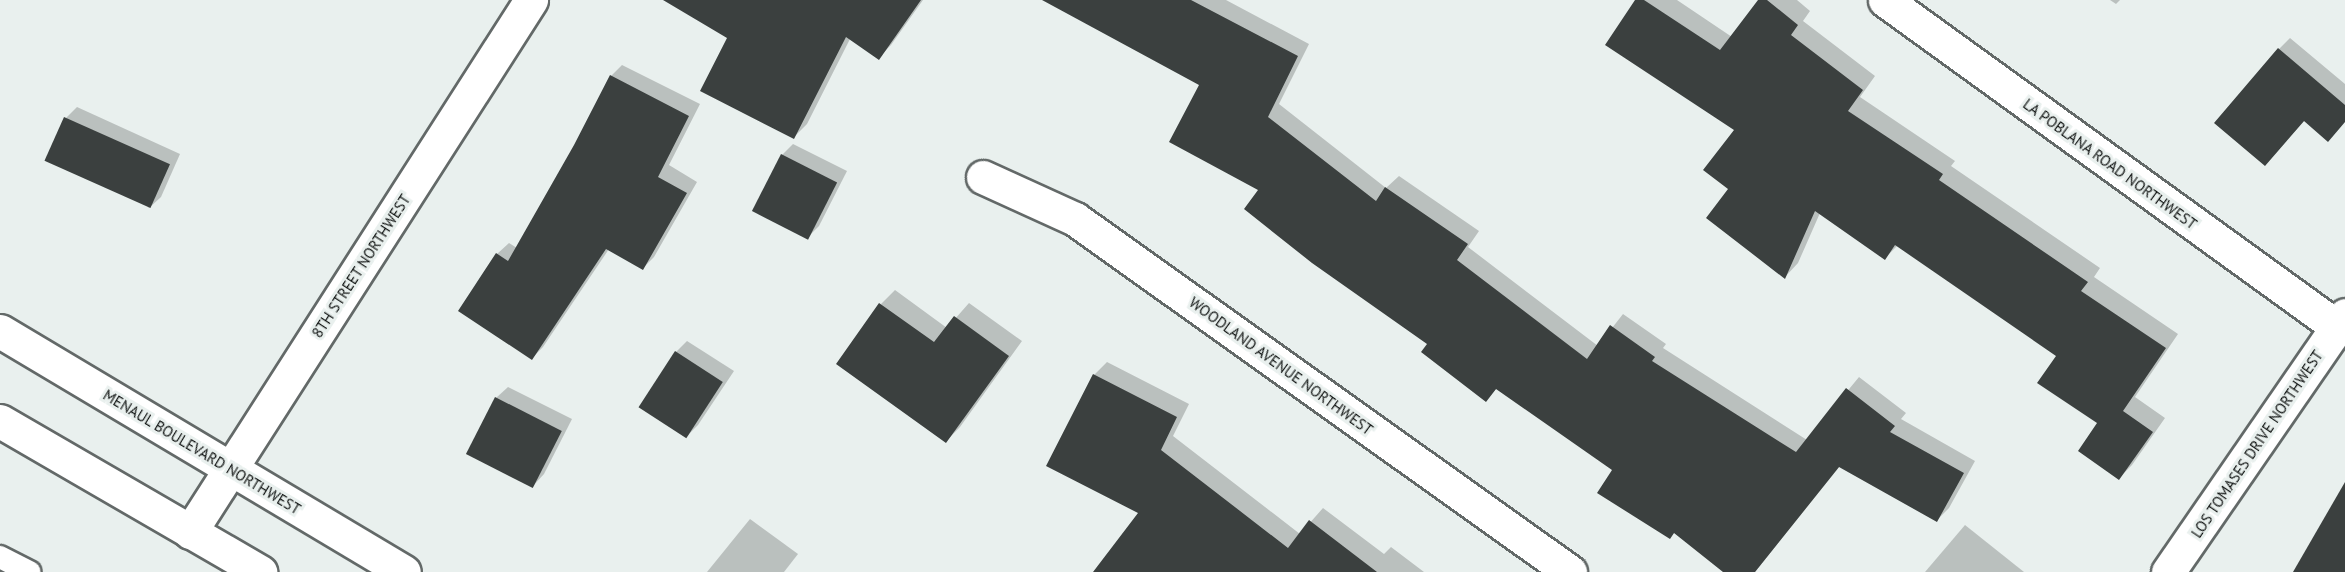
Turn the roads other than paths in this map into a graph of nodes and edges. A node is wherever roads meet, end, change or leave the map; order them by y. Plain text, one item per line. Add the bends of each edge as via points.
1 (531, 0) edge
2 (1885, 0) edge
3 (983, 177) dead end
4 (2341, 321) edge
5 (0, 331) edge
6 (0, 421) edge
7 (231, 470) junction
8 (190, 532) junction
9 (0, 557) edge
10 (29, 572) edge
11 (260, 572) edge
12 (404, 572) edge
13 (1570, 572) edge
14 (2168, 572) edge

1 - 7 street, 8TH STREET NORTHWEST
2 - 4 street, LA POBLANA ROAD NORTHWEST
3 - 13 street, WOODLAND AVENUE NORTHWEST via 1075,219
4 - 14 street, LOS TOMASES DRIVE NORTHWEST
5 - 7 street, MENAUL BOULEVARD NORTHWEST
6 - 8 street
7 - 8 street, 8TH STREET NORTHWEST
7 - 12 street, MENAUL BOULEVARD NORTHWEST
8 - 11 street
9 - 10 lane

